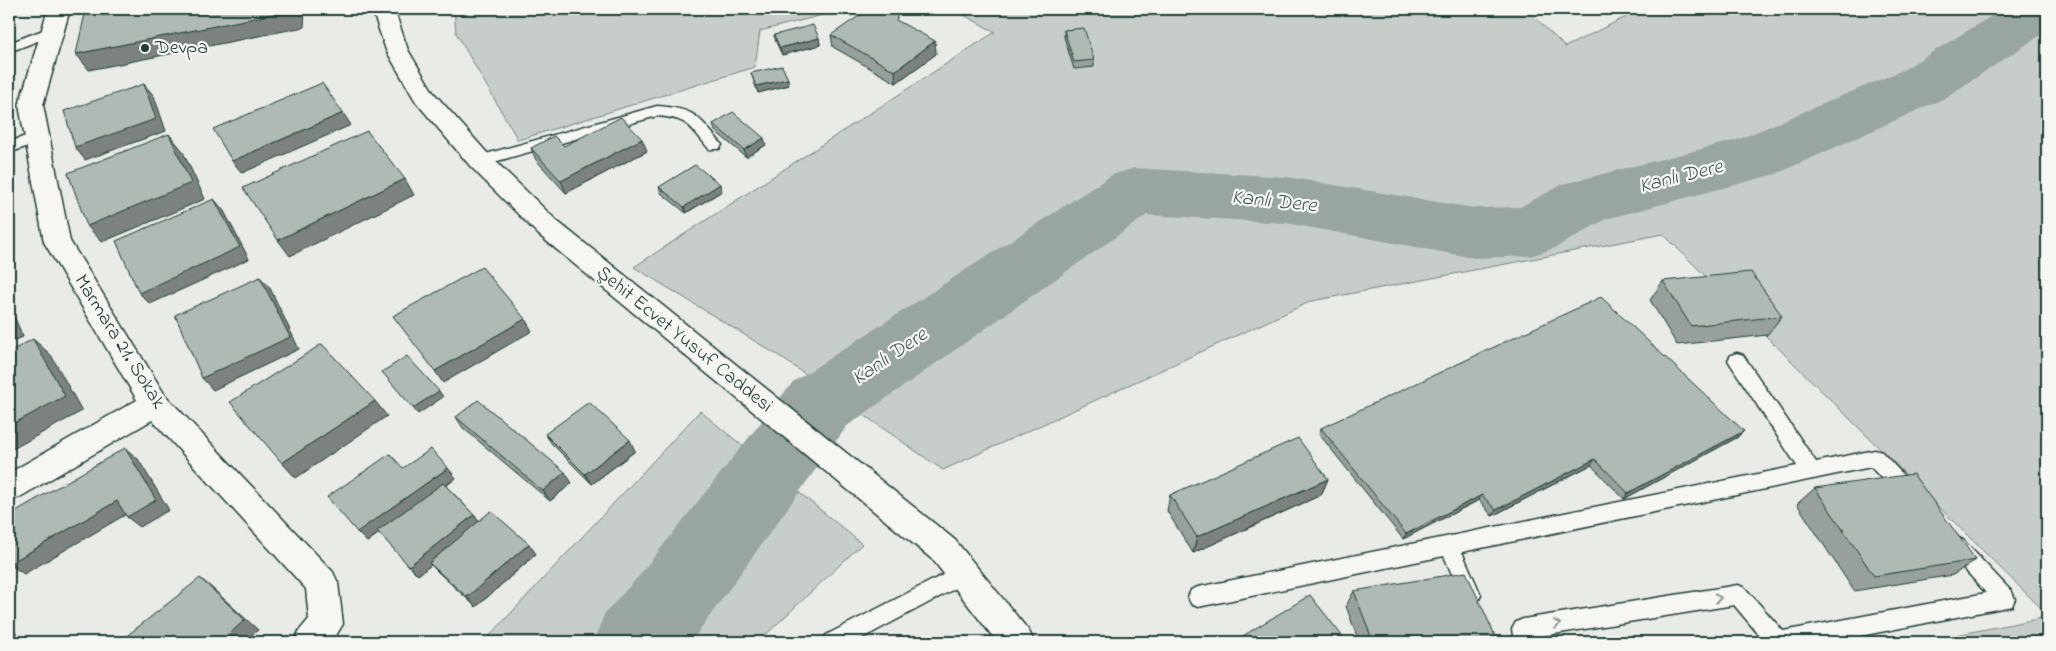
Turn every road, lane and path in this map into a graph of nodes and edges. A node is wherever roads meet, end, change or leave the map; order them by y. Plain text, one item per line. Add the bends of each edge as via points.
1 (384, 10) edge
2 (55, 20) edge
3 (9, 48) edge
4 (20, 108) edge
5 (37, 137) junction
6 (714, 145) dead end
7 (9, 148) edge
8 (480, 161) junction
9 (1737, 360) dead end
10 (155, 404) junction
11 (1811, 471) junction
12 (9, 488) edge
13 (1921, 508) edge
14 (1940, 529) edge
15 (1449, 545) junction
16 (954, 562) junction
17 (1198, 597) dead end
18 (1480, 616) edge
19 (319, 633) edge
20 (834, 642) edge
21 (1017, 642) edge
22 (1525, 642) edge
23 (1779, 642) edge

1 - 8 street, Şehit Ecvet Yusuf Caddesi via 397,50 424,97
2 - 3 lane
2 - 4 street, Marmara 21. Sokak
4 - 5 street, Marmara 21. Sokak
5 - 7 lane
5 - 10 street, Marmara 21. Sokak via 57,242
6 - 8 lane via 682,112 657,111
8 - 16 street, Şehit Ecvet Yusuf Caddesi via 548,228
9 - 11 lane
10 - 12 street
10 - 19 street, Marmara 21. Sokak via 322,583
11 - 13 lane via 1875,458
11 - 15 lane
14 - 23 lane via 2005,599
15 - 17 lane
15 - 18 lane
16 - 20 lane
16 - 21 street, Şehit Ecvet Yusuf Caddesi
22 -> 23 lane via 1522,629 1738,595

